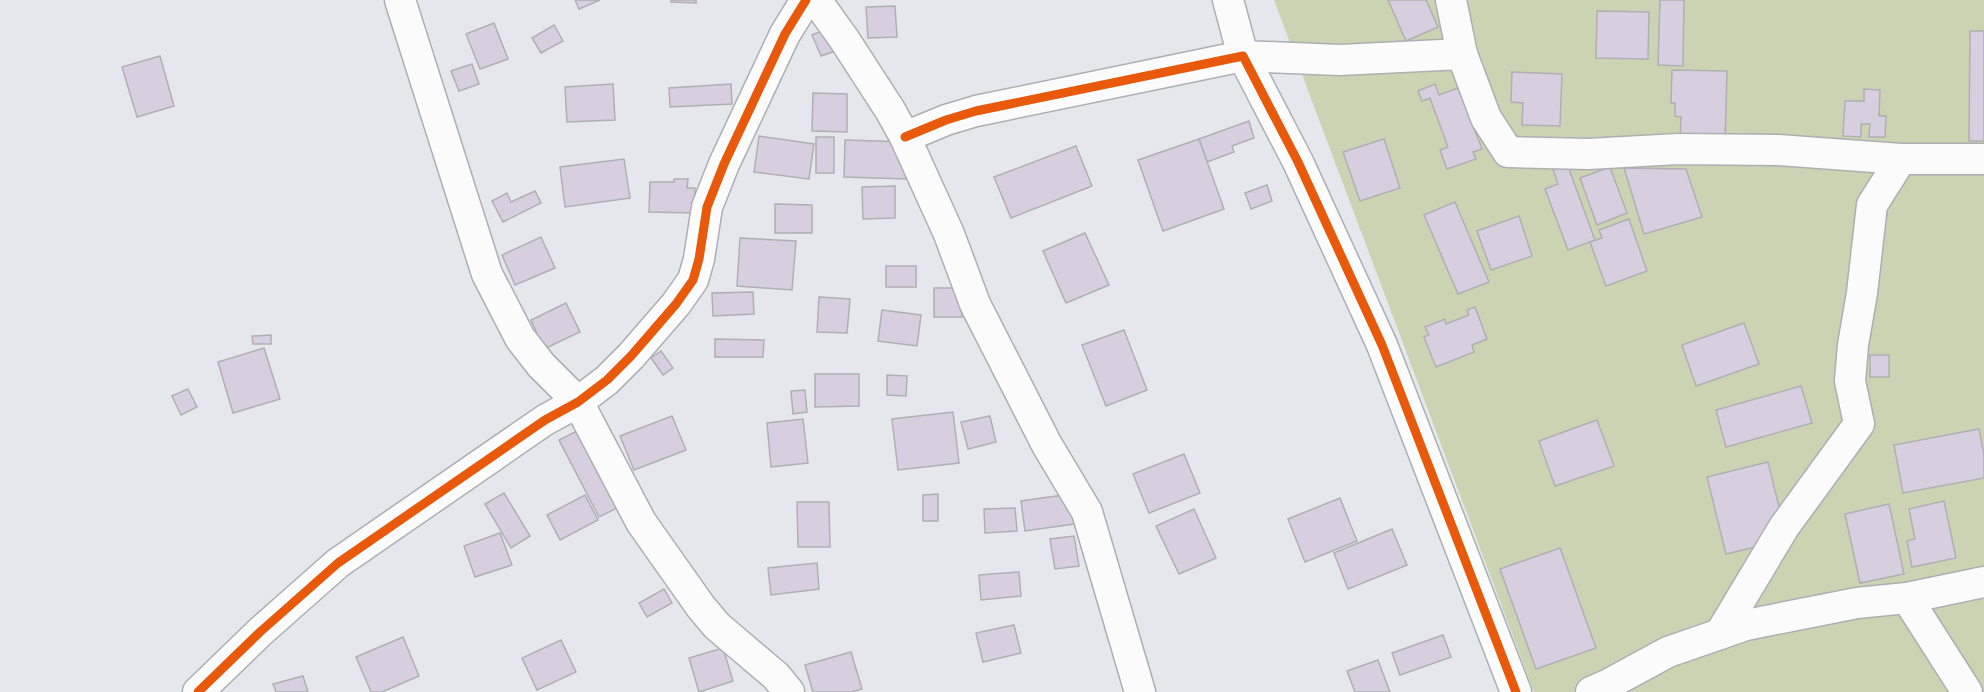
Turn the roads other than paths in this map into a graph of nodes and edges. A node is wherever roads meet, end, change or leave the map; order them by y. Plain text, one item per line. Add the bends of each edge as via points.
1 (400, 0) edge
2 (806, 0) edge
3 (816, 0) edge
4 (1228, 0) edge
5 (1451, 0) edge
6 (1462, 54) junction
7 (1243, 56) junction
8 (905, 137) junction
9 (1901, 159) junction
10 (1984, 159) edge
11 (578, 402) junction
12 (1984, 582) edge
13 (1907, 598) junction
14 (1720, 634) junction
15 (198, 692) edge
16 (789, 692) edge
17 (1140, 692) edge
18 (1516, 692) edge
19 (1591, 692) edge
20 (1967, 692) edge

1 - 11 street via 487,274 520,338
2 - 11 street via 785,34 724,164 707,207 693,280 632,356
3 - 8 street
4 - 7 street
5 - 6 street
6 - 7 street via 1340,60
6 - 9 street via 1486,118 1508,152 1778,150
7 - 8 street via 976,111
7 - 18 street via 1298,162 1382,345
8 - 17 street via 949,234 975,304 1047,445 1087,512
9 - 10 street
9 - 14 street via 1872,205 1850,381 1859,424 1784,527
11 - 15 street via 545,420 338,563
11 - 16 street via 641,522 700,608
12 - 13 street
13 - 14 street via 1846,605
13 - 20 street
14 - 19 street via 1668,652

